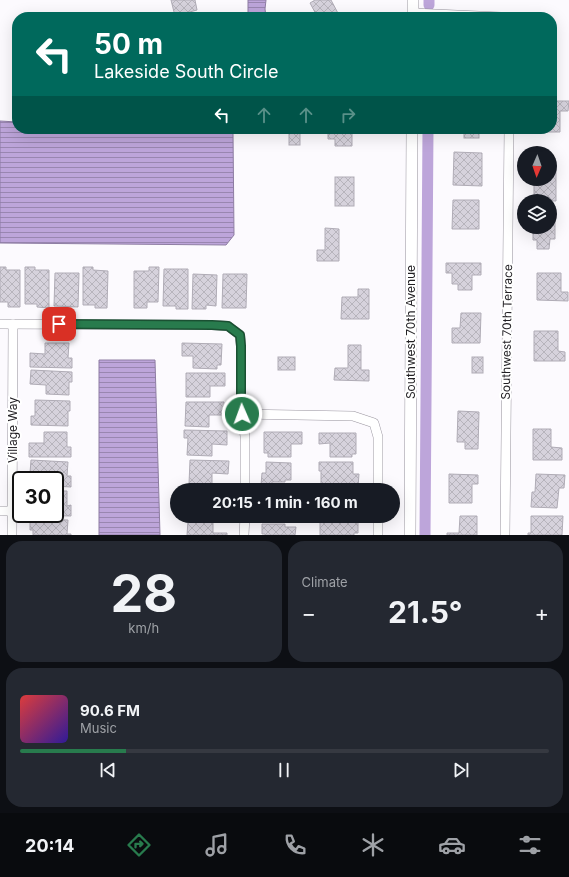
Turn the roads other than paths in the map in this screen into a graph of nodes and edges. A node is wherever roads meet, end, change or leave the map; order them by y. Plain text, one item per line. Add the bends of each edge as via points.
1 (413, 0) edge
2 (413, 12) edge
3 (412, 134) edge
4 (509, 134) edge
5 (0, 324) edge
6 (13, 324) junction
7 (242, 414) junction
8 (12, 471) edge
9 (245, 483) edge
10 (378, 483) edge
11 (0, 511) edge
12 (12, 511) edge
13 (12, 523) edge
14 (244, 523) edge
15 (378, 523) edge
16 (12, 535) edge
17 (244, 535) edge
18 (378, 535) edge
19 (410, 535) edge
20 (505, 535) edge

1 - 2 street
3 - 19 street, Southwest 70th Avenue
4 - 20 street, Southwest 70th Terrace
5 - 6 street
6 - 7 street via 228,326 240,335
6 - 8 street, Village Way
7 - 9 street via 245,436
7 - 10 street via 353,416 374,423 378,437
11 - 12 street
13 - 16 street, Village Way
14 - 17 street
15 - 18 street

